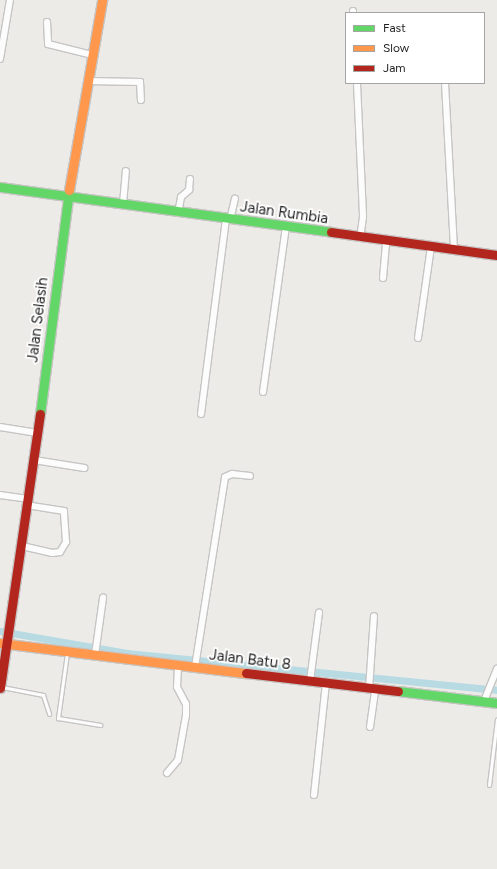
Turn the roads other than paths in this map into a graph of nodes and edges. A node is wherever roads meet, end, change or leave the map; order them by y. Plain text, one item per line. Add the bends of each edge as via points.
1 (10, 0) edge
2 (102, 0) edge
3 (47, 22) dead end
4 (92, 54) junction
5 (0, 59) edge
6 (88, 80) junction
7 (357, 84) edge
8 (445, 84) edge
9 (141, 100) dead end
10 (126, 171) dead end
11 (190, 179) dead end
12 (0, 187) edge
13 (68, 197) junction
14 (235, 199) dead end
15 (123, 204) junction
16 (178, 213) junction
17 (228, 220) junction
18 (286, 227) junction
19 (360, 238) junction
20 (386, 241) junction
21 (431, 247) junction
22 (454, 250) junction
23 (497, 255) edge
24 (383, 278) dead end
25 (418, 338) dead end
26 (263, 392) dead end
27 (201, 414) dead end
28 (0, 427) edge
29 (38, 433) junction
30 (34, 460) junction
31 (84, 468) dead end
32 (250, 476) dead end
33 (0, 495) edge
34 (28, 502) junction
35 (22, 546) junction
36 (103, 598) dead end
37 (319, 613) dead end
38 (374, 616) dead end
39 (4, 641) edge
40 (67, 651) junction
41 (95, 652) junction
42 (194, 664) junction
43 (178, 665) junction
44 (497, 668) edge
45 (310, 677) junction
46 (326, 683) junction
47 (372, 687) junction
48 (0, 688) edge
49 (486, 697) junction
50 (497, 703) edge
51 (49, 714) dead end
52 (497, 719) edge
53 (100, 725) dead end
54 (370, 727) dead end
55 (167, 773) dead end
56 (488, 785) dead end
57 (314, 795) dead end

1 - 5 street
2 - 4 street, Jalan Selasih
3 - 4 street via 48,44
4 - 6 street, Jalan Selasih
6 - 9 street via 140,82
6 - 13 street, Jalan Selasih
7 - 19 street via 363,217
8 - 22 street
10 - 15 street
11 - 16 street
12 - 13 street, Jalan Rumbia
13 - 15 street, Jalan Rumbia
13 - 29 street, Jalan Selasih
14 - 17 street
15 - 16 street, Jalan Rumbia
16 - 17 street, Jalan Rumbia
17 - 18 street, Jalan Rumbia
17 - 27 street
18 - 19 street, Jalan Rumbia
18 - 26 street
19 - 20 street, Jalan Rumbia
20 - 21 street, Jalan Rumbia
20 - 24 street
21 - 22 street, Jalan Rumbia
21 - 25 street
22 - 23 street, Jalan Rumbia
28 - 29 street
29 - 30 street, Jalan Selasih
30 - 31 street
30 - 34 street, Jalan Selasih
32 - 42 street via 232,474 225,478
33 - 34 street
34 - 35 street, Jalan Selasih
34 - 35 street via 64,511 66,542 60,552 52,553
35 - 39 street, Jalan Selasih
36 - 41 street
37 - 45 street
38 - 47 street
39 - 40 street, Jalan Batu 8
39 - 48 street, Jalan Selasih
40 - 41 street, Jalan Batu 8
40 - 53 lane via 58,718
41 - 43 street, Jalan Batu 8
42 - 43 street, Jalan Batu 8
42 - 45 street, Jalan Batu 8
43 - 55 street via 177,687 186,704 186,715 178,760
44 - 49 street
45 - 46 street, Jalan Batu 8
46 - 47 street, Jalan Batu 8
46 - 57 street
47 - 49 street, Jalan Batu 8
47 - 54 street
48 - 51 lane via 43,695
49 - 50 street, Jalan Batu 8
52 - 56 lane

